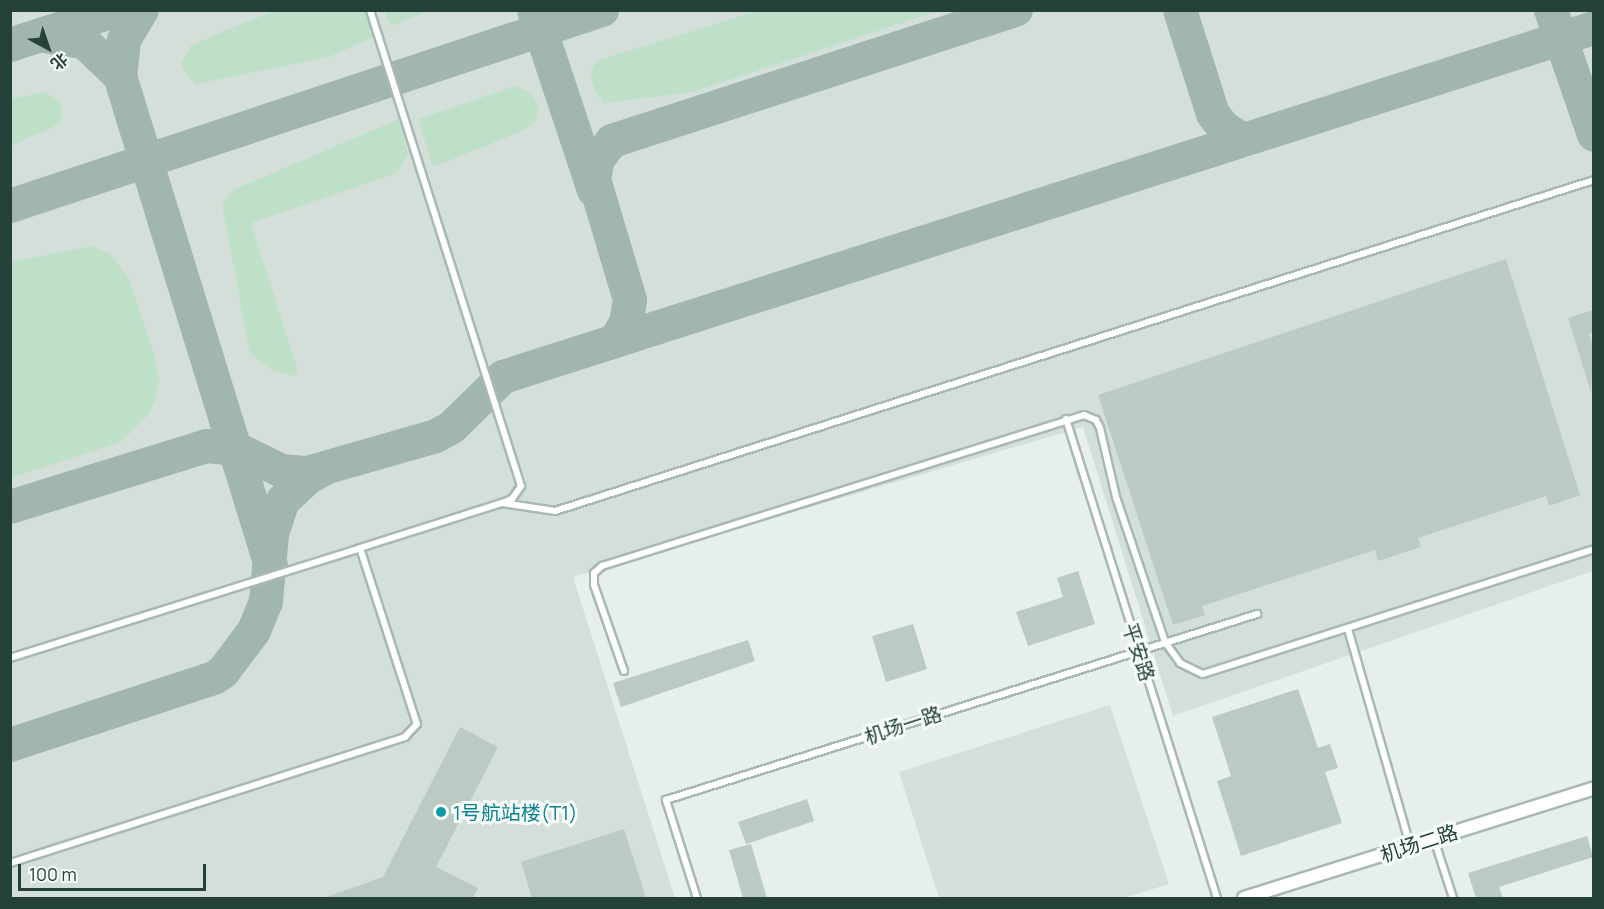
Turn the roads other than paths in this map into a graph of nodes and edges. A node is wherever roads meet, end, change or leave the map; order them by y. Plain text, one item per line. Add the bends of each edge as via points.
1 (370, 10) edge
2 (1593, 180) edge
3 (1066, 419) junction
4 (502, 503) junction
5 (360, 548) junction
6 (1593, 549) edge
7 (1257, 614) dead end
8 (1348, 629) junction
9 (1165, 642) junction
10 (1139, 650) junction
11 (10, 658) edge
12 (624, 671) dead end
13 (1593, 788) edge
14 (1434, 838) junction
15 (1410, 846) junction
16 (10, 863) edge
17 (697, 898) edge
18 (1217, 898) edge
19 (1244, 898) edge
20 (1453, 898) edge

1 - 4 lane via 520,476 519,492
2 - 4 lane via 555,511
3 - 9 lane via 1089,416 1098,423 1116,497
3 - 10 lane, 平安路
3 - 12 lane via 598,568 594,585
4 - 5 lane
5 - 11 lane
5 - 16 lane via 417,716 411,735
6 - 8 lane
7 - 9 lane, 机场一路
8 - 9 lane via 1203,674 1180,663
8 - 15 lane
9 - 10 lane, 机场一路
10 - 17 lane, 机场一路 via 666,800
10 - 18 lane, 平安路
13 - 14 street, 机场二路
14 - 15 street, 机场二路
14 - 20 lane
15 - 19 street, 机场二路

